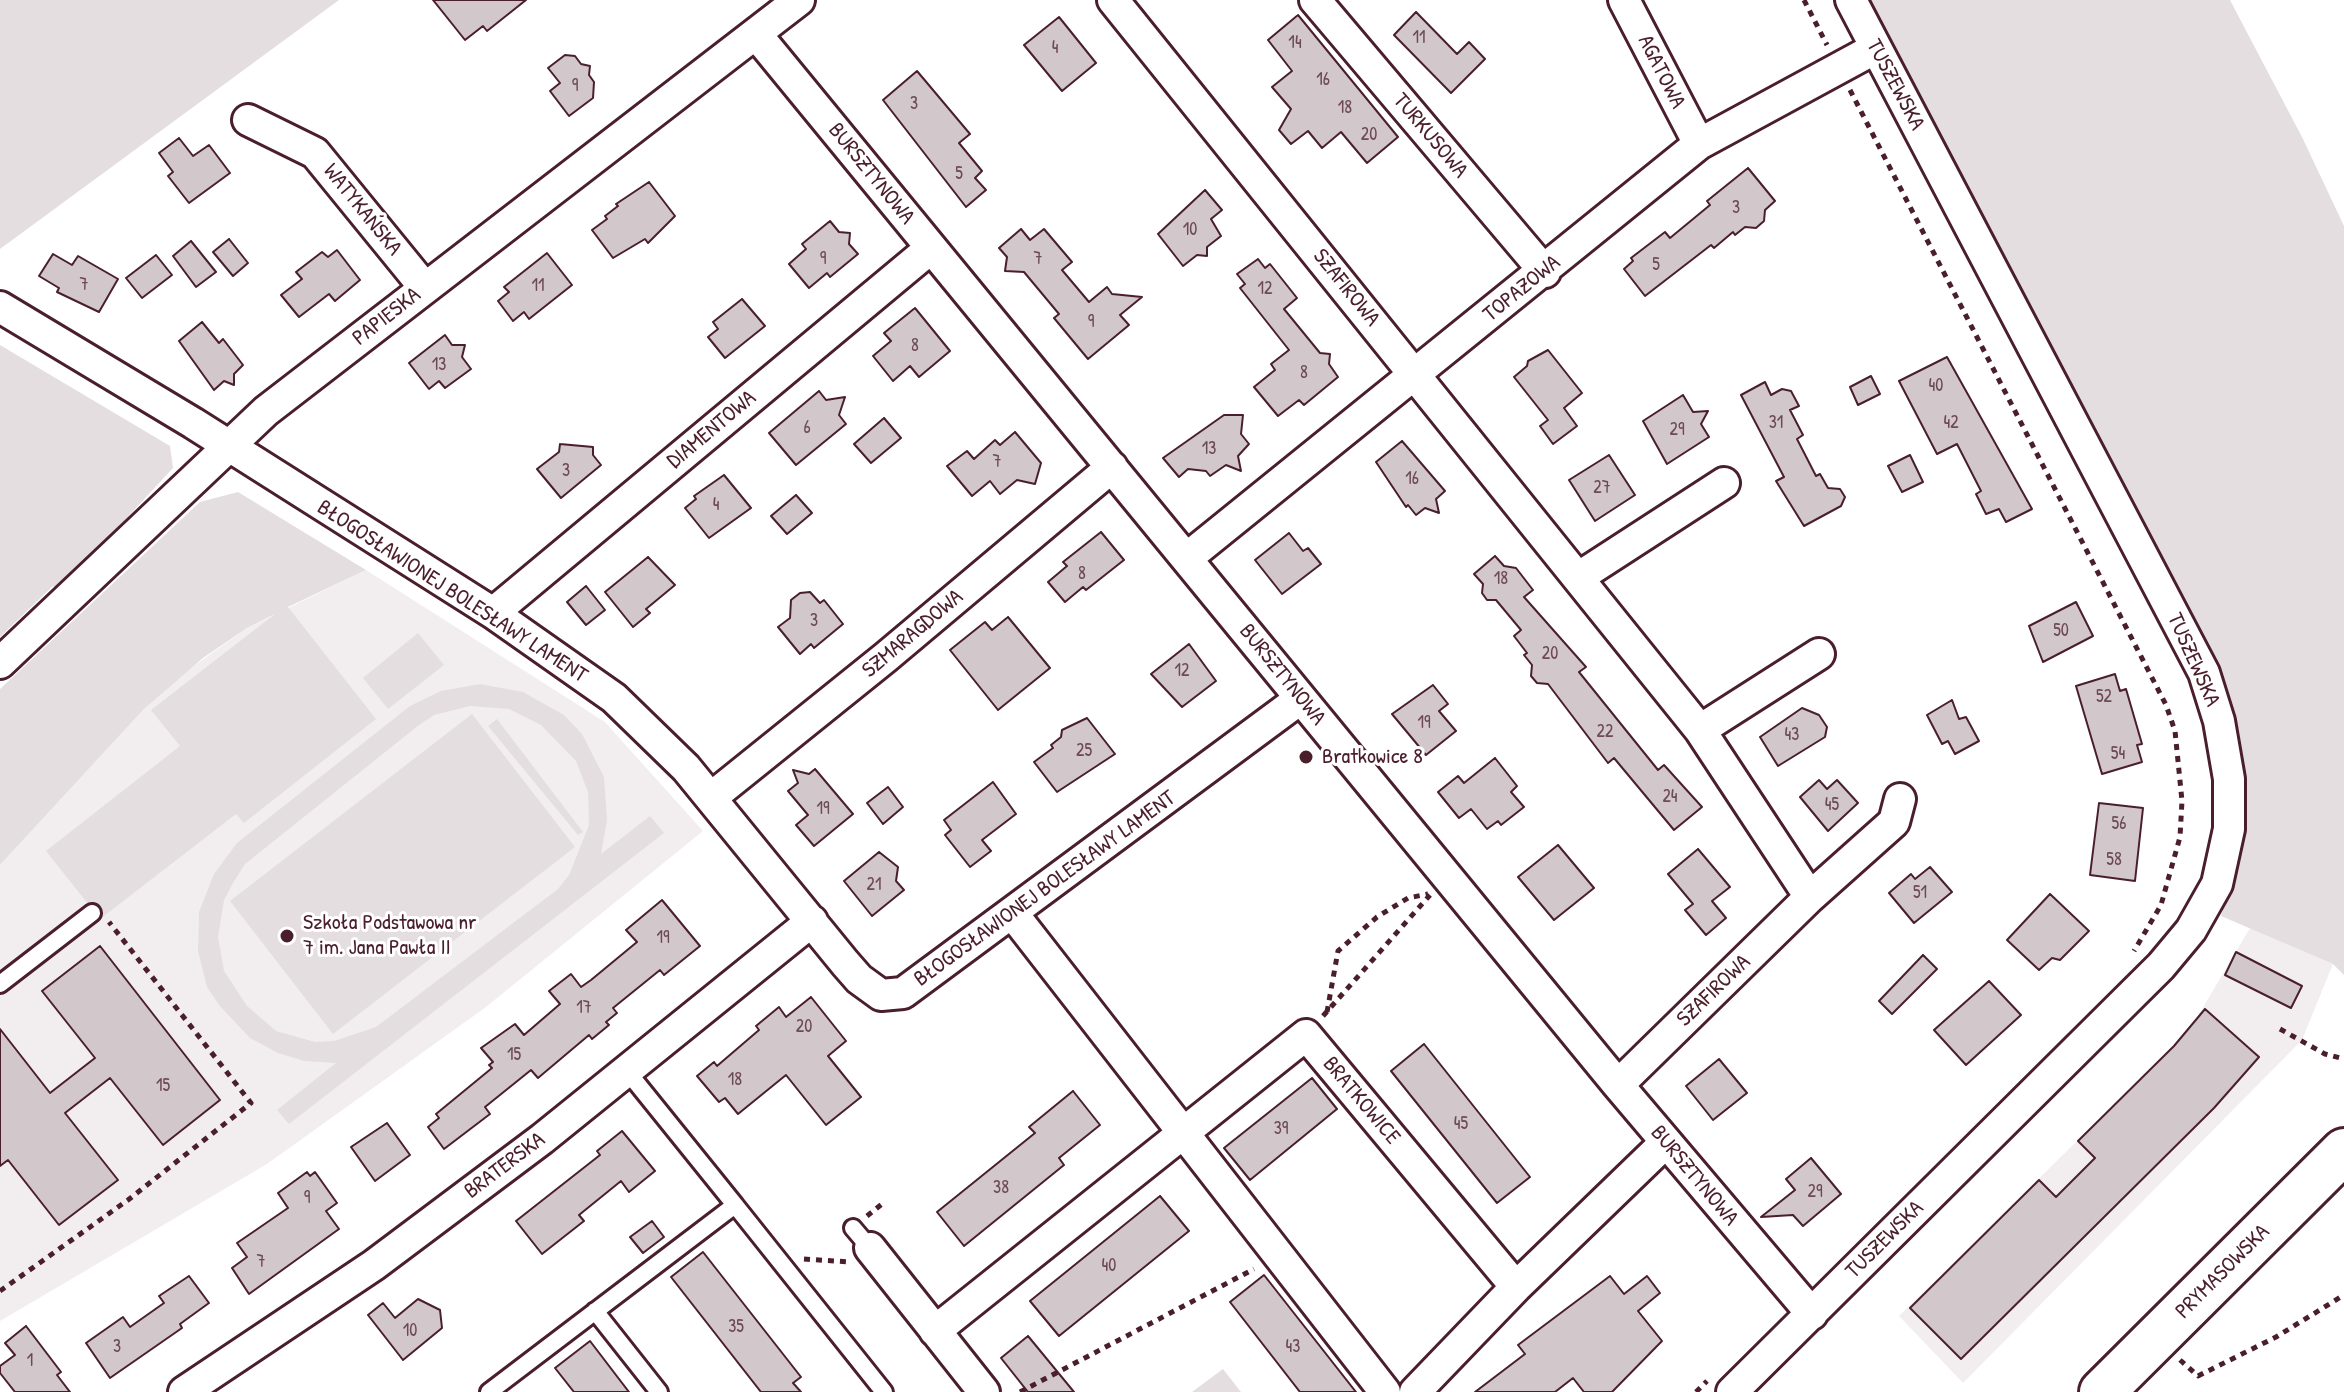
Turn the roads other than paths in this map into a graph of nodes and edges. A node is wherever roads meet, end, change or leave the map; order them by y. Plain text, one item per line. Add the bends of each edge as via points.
1 (799, 0) edge
2 (1113, 0) edge
3 (1315, 0) edge
4 (1624, 0) edge
5 (1851, 0) edge
6 (756, 34) junction
7 (1876, 48) junction
8 (248, 120) dead end
9 (1699, 144) junction
10 (931, 248) junction
11 (1545, 272) junction
12 (425, 288) junction
13 (0, 307) edge
14 (1415, 374) junction
15 (227, 445) junction
16 (1112, 467) junction
17 (1724, 483) dead end
18 (1187, 558) junction
19 (1579, 577) junction
20 (493, 613) junction
21 (1819, 654) dead end
22 (0, 663) edge
23 (1300, 699) junction
24 (1700, 730) junction
25 (712, 797) junction
26 (1900, 799) dead end
27 (1810, 897) junction
28 (92, 913) road end
29 (1013, 914) junction
30 (812, 921) junction
31 (0, 984) edge
32 (627, 1071) junction
33 (1618, 1085) junction
34 (1185, 1132) junction
35 (1658, 1150) junction
36 (2344, 1151) edge
37 (735, 1205) junction
38 (861, 1238) road end
39 (1516, 1287) junction
40 (595, 1311) junction
41 (1812, 1314) junction
42 (935, 1331) junction
43 (1725, 1381) edge
44 (184, 1392) edge
45 (489, 1392) edge
46 (659, 1392) edge
47 (884, 1392) edge
48 (984, 1392) edge
49 (1385, 1392) edge
50 (1415, 1392) edge
51 (2102, 1392) edge

1 - 6 street, PAPIESKA
2 - 14 street, SZAFIROWA
3 - 11 street, TURKUSOWA
4 - 9 street, AGATOWA
5 - 7 street, TUSZEWSKA
6 - 10 street, BURSZTYNOWA
6 - 12 street, PAPIESKA
7 - 9 street, TOPAZOWA
7 - 41 street, TUSZEWSKA via 2204,673 2229,779 2229,829 2217,884 2191,930 2161,966
8 - 12 street, WATYKAŃSKA via 315,153
9 - 11 street, TOPAZOWA
10 - 16 street, BURSZTYNOWA
10 - 20 street, DIAMENTOWA
11 - 14 street, TOPAZOWA
12 - 15 street, PAPIESKA
13 - 15 street, BŁOGOSŁAWIONEJ BOLESŁAWY LAMENT
14 - 18 street, TOPAZOWA
14 - 19 street, SZAFIROWA
15 - 20 street, BŁOGOSŁAWIONEJ BOLESŁAWY LAMENT
15 - 22 street, PAPIESKA
16 - 18 street, BURSZTYNOWA
16 - 25 street, SZMARAGDOWA
17 - 19 street
18 - 23 street, BURSZTYNOWA
19 - 24 street, SZAFIROWA
20 - 25 street, BŁOGOSŁAWIONEJ BOLESŁAWY LAMENT via 614,698
21 - 24 street
23 - 29 street, BŁOGOSŁAWIONEJ BOLESŁAWY LAMENT
23 - 33 street, BURSZTYNOWA
24 - 27 street, SZAFIROWA
25 - 30 street, BŁOGOSŁAWIONEJ BOLESŁAWY LAMENT
26 - 27 street, SZAFIROWA via 1894,822
27 - 33 street, SZAFIROWA
28 - 31 lane
29 - 30 street, BŁOGOSŁAWIONEJ BOLESŁAWY LAMENT via 903,993 881,995 859,979
29 - 34 street
30 - 32 street, BRATERSKA
32 - 37 lane
32 - 44 street, BRATERSKA via 374,1265
33 - 35 street, BURSZTYNOWA
34 - 39 street, BRATKOWICE via 1306,1035
34 - 42 street, BRATKOWICE
34 - 49 street
35 - 39 street
35 - 41 street, BURSZTYNOWA
36 - 51 main road, PRYMASOWSKA
37 - 40 lane
37 - 47 lane
38 - 42 street
39 - 50 street
40 - 45 lane
40 - 46 lane
41 - 43 street, TUSZEWSKA
42 - 48 street

